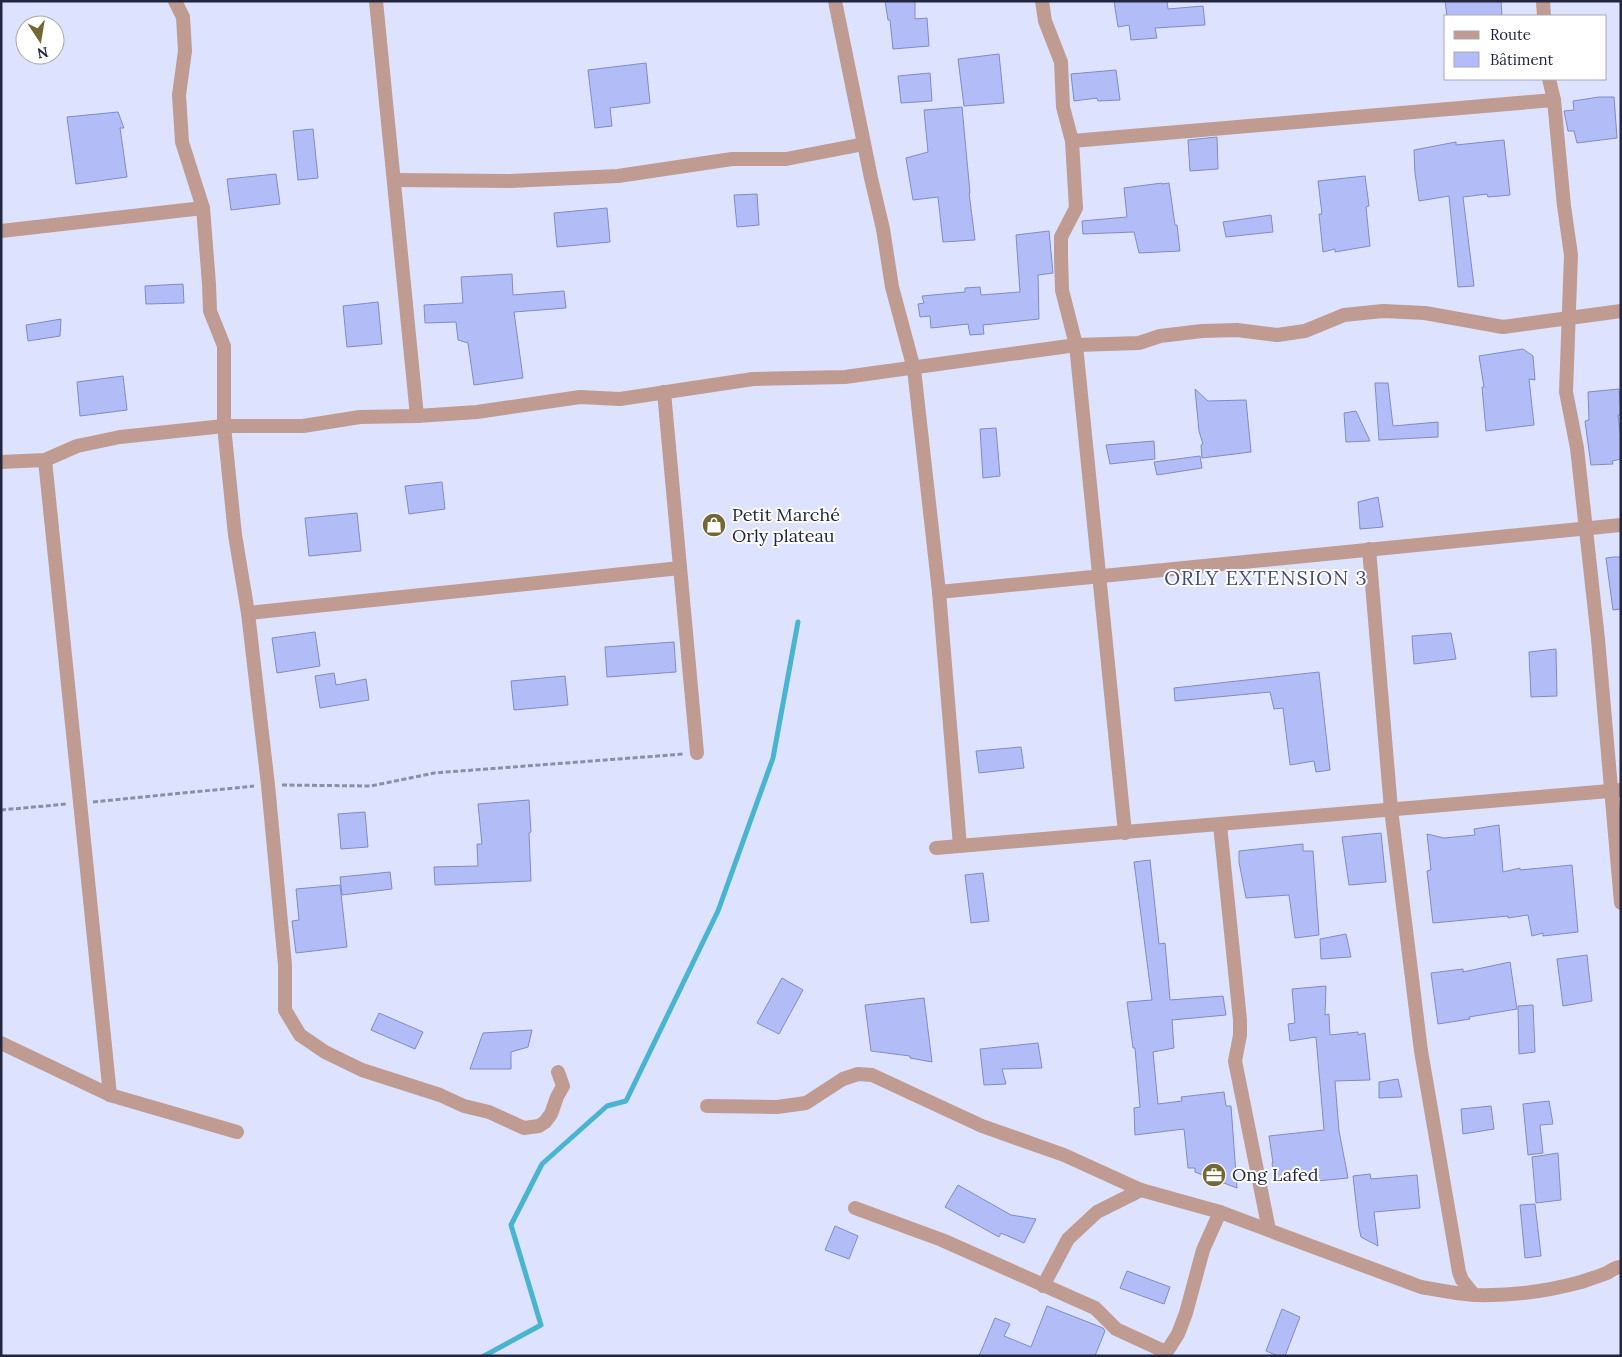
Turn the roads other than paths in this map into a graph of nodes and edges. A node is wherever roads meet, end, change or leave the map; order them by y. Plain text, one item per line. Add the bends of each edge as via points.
1 (175, 1) edge
2 (376, 1) edge
3 (835, 1) edge
4 (1042, 1) edge
5 (1543, 1) edge
6 (1544, 15) edge
7 (1550, 80) edge
8 (1554, 100) junction
9 (1072, 141) junction
10 (864, 144) junction
11 (394, 180) junction
12 (203, 208) junction
13 (1, 231) edge
14 (1621, 311) edge
15 (1569, 319) junction
16 (1076, 345) junction
17 (914, 369) junction
18 (664, 392) junction
19 (417, 416) junction
20 (224, 426) junction
21 (45, 460) junction
22 (1, 462) edge
23 (1621, 525) edge
24 (1586, 528) junction
25 (1369, 549) junction
26 (680, 568) junction
27 (1099, 576) junction
28 (939, 592) junction
29 (248, 614) junction
30 (697, 753) road end
31 (1615, 790) edge
32 (1392, 809) junction
33 (1220, 825) junction
34 (1125, 833) junction
35 (960, 846) junction
36 (936, 848) dead end
37 (1621, 903) edge
38 (1, 1043) edge
39 (558, 1072) dead end
40 (110, 1095) junction
41 (707, 1106) dead end
42 (238, 1132) dead end
43 (1141, 1190) junction
44 (855, 1208) dead end
45 (1220, 1212) junction
46 (1270, 1230) junction
47 (1621, 1267) edge
48 (1043, 1286) junction
49 (1474, 1295) junction
50 (1165, 1354) edge

1 - 12 street via 183,17 185,51 179,95 182,142
2 - 11 street
3 - 10 street
4 - 9 street via 1045,21 1062,62 1062,107
5 - 6 street
7 - 8 street
8 - 9 street
8 - 15 street via 1571,255
9 - 16 street via 1076,208 1061,237 1060,257 1062,290
10 - 11 street via 786,159 732,159 618,176 510,181
10 - 17 street via 884,230 892,287
11 - 19 street
12 - 13 street
12 - 20 street via 210,311 224,346
14 - 15 street
15 - 16 street via 1502,327 1425,313 1383,311 1344,315 1305,331 1277,335 1237,330 1160,336 1139,343
15 - 24 street via 1566,392 1577,448
16 - 17 street
16 - 27 street
17 - 18 street via 845,377 753,379
17 - 28 street
18 - 19 street via 620,399 580,397 476,412
18 - 26 street
19 - 20 street via 360,417 303,426
20 - 21 street via 120,436 78,446
20 - 29 street via 235,535
21 - 22 street
21 - 40 street
23 - 24 street
24 - 25 street
24 - 31 street
25 - 27 street
25 - 32 street
26 - 29 street
26 - 30 street
27 - 28 street
27 - 34 street
28 - 35 street
29 - 39 street via 285,965 285,1010 300,1035 325,1052 362,1070 489,1112 524,1128 539,1126 551,1114 563,1086
31 - 32 street
31 - 37 street
32 - 33 street
32 - 49 street via 1421,1051 1459,1272
33 - 34 street
33 - 46 street via 1240,1020 1235,1061
34 - 35 street
35 - 36 street
38 - 40 street
40 - 42 street
41 - 43 street via 776,1107 806,1102 842,1079 858,1074 872,1075 982,1126 1064,1155
43 - 45 street
43 - 48 street via 1097,1212 1068,1239
44 - 48 street via 942,1240
45 - 46 street
45 - 50 street via 1203,1250 1178,1334
46 - 49 street via 1421,1286
47 - 49 street via 1582,1282 1546,1289
48 - 50 street via 1095,1308 1116,1329

